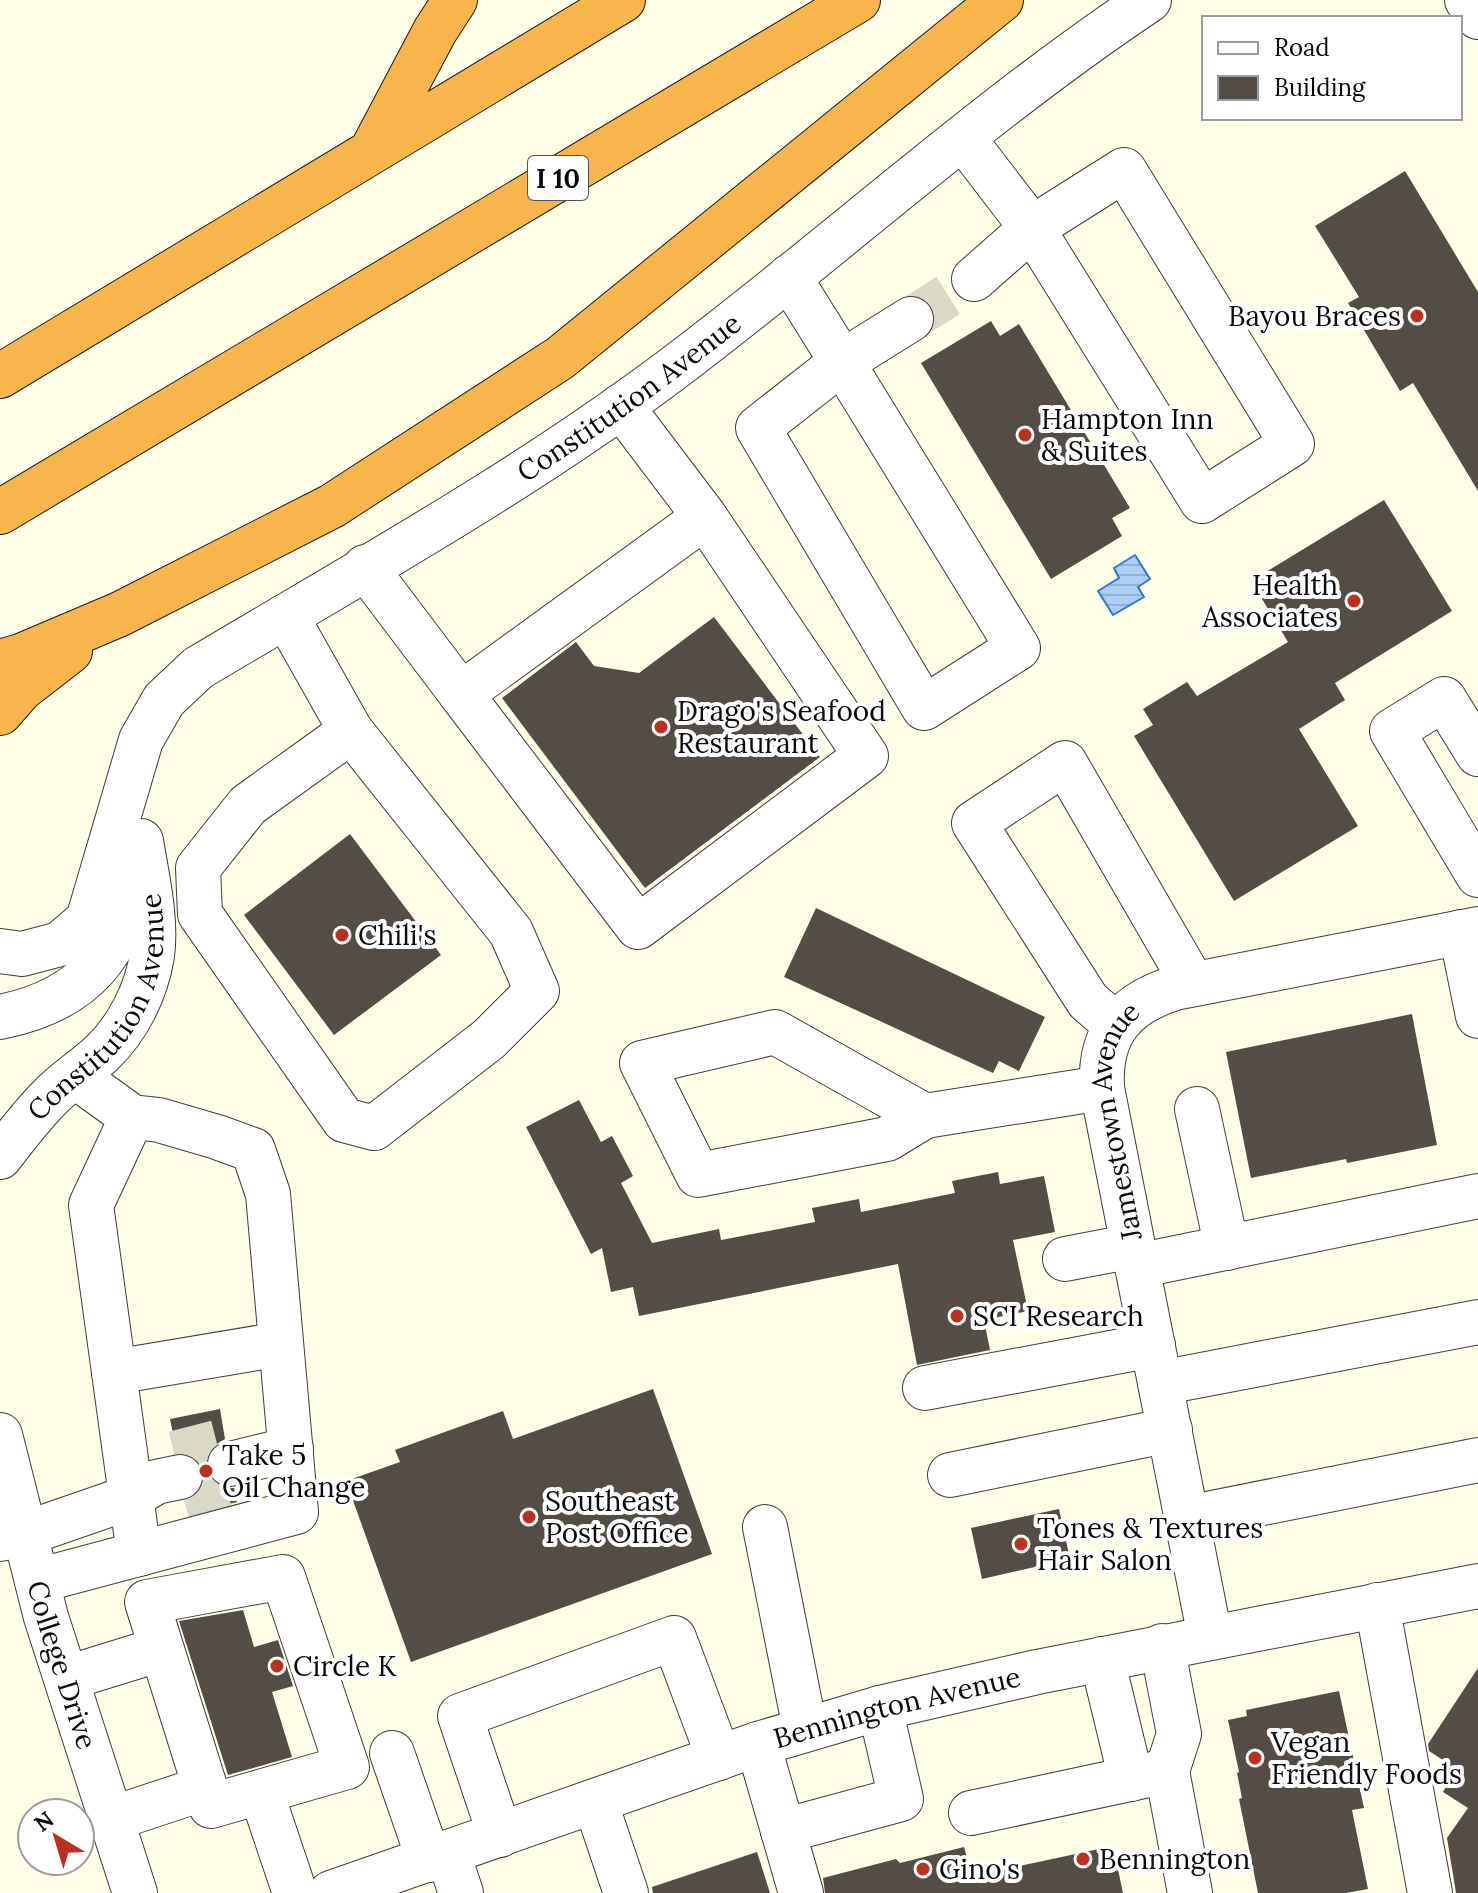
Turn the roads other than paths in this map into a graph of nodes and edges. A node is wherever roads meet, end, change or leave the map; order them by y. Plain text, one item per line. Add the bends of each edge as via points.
1 (455, 0) edge
2 (623, 0) edge
3 (858, 0) edge
4 (1001, 0) edge
5 (1149, 0) edge
6 (1467, 0) edge
7 (1478, 17) edge
8 (963, 138) junction
9 (371, 153) junction
10 (1032, 228) junction
11 (789, 277) junction
12 (974, 279) tunnel mouth
13 (911, 319) tunnel mouth
14 (842, 362) junction
15 (0, 376) edge
16 (621, 406) junction
17 (0, 512) edge
18 (705, 517) junction
19 (365, 567) junction
20 (120, 614) junction
21 (286, 616) junction
22 (0, 662) edge
23 (461, 694) junction
24 (0, 713) edge
25 (351, 731) junction
26 (1478, 754) edge
27 (128, 790) junction
28 (141, 841) junction
29 (1478, 875) edge
30 (1470, 930) edge
31 (0, 951) edge
32 (1193, 984) junction
33 (1478, 1016) edge
34 (0, 1017) edge
35 (1116, 1025) junction
36 (75, 1076) junction
37 (1102, 1088) junction
38 (1197, 1109) dead end
39 (925, 1116) junction
40 (132, 1117) junction
41 (0, 1157) edge
42 (1478, 1196) edge
43 (1227, 1248) junction
44 (1135, 1256) junction
45 (1065, 1259) dead end
46 (1478, 1322) edge
47 (281, 1344) junction
48 (1156, 1364) junction
49 (114, 1372) junction
50 (925, 1388) dead end
51 (1170, 1430) junction
52 (0, 1435) edge
53 (1478, 1460) edge
54 (950, 1475) dead end
55 (165, 1483) junction
56 (1187, 1518) junction
57 (765, 1527) dead end
58 (12, 1536) edge
59 (139, 1554) junction
60 (37, 1581) junction
61 (1478, 1586) edge
62 (1377, 1605) junction
63 (1210, 1637) junction
64 (1162, 1646) junction
65 (161, 1649) junction
66 (1102, 1659) junction
67 (67, 1678) junction
68 (880, 1708) junction
69 (805, 1729) junction
70 (738, 1751) junction
71 (347, 1767) junction
72 (1149, 1775) junction
73 (205, 1788) junction
74 (261, 1792) junction
75 (595, 1801) junction
76 (971, 1813) dead end
77 (111, 1819) junction
78 (783, 1831) junction
79 (500, 1835) junction
80 (446, 1869) edge
81 (135, 1893) edge
82 (295, 1893) edge
83 (331, 1893) edge
84 (626, 1893) edge
85 (801, 1893) edge
86 (1190, 1893) edge
87 (1430, 1893) edge

1 - 9 highway
2 - 9 highway
3 - 17 highway, I 10
4 - 20 highway via 560,358 332,506
5 - 8 street, Constitution Avenue
6 - 7 street
8 - 10 street
8 - 11 street, Constitution Avenue
9 - 15 highway
10 - 10 street via 1202,501 1292,444 1124,170
10 - 12 street
11 - 14 street
11 - 16 street, Constitution Avenue
13 - 14 street
14 - 14 street via 758,428 924,708 1018,648
16 - 18 street
16 - 19 street, Constitution Avenue via 476,504
18 - 23 street
18 - 23 street via 866,756 638,927
19 - 21 street, Constitution Avenue
19 - 23 street
20 - 22 highway
20 - 24 highway via 21,689
21 - 25 street
21 - 27 street, Constitution Avenue via 198,668 164,700 141,740
25 - 25 street via 511,932 537,991 489,1039 374,1128 344,1120 200,914 198,868 248,805
26 - 29 street via 1444,699 1392,731
27 - 28 street, Constitution Avenue
27 - 31 street, Constitution Avenue via 88,920 60,944 22,954
28 - 34 street, Constitution Avenue via 131,901 102,963 65,993
28 - 36 street, Constitution Avenue via 152,929 148,974 117,1037
30 - 32 street, Jamestown Avenue
30 - 33 street
32 - 35 street, Jamestown Avenue via 1149,998
32 - 35 street via 1065,763 974,823 1088,1001
35 - 37 street, Jamestown Avenue via 1103,1056
36 - 40 street
36 - 41 street, Constitution Avenue
37 - 39 street
37 - 44 street, Jamestown Avenue
38 - 43 street
39 - 39 street via 887,1139 698,1175 642,1063 775,1032
40 - 47 street via 159,1120 253,1150 268,1194
40 - 49 street via 91,1205
42 - 43 street
43 - 44 street
44 - 45 street
44 - 48 street, Jamestown Avenue
46 - 48 street
47 - 49 street
47 - 59 street via 249,1460 296,1512
48 - 50 street
48 - 51 street, Jamestown Avenue
49 - 55 street
51 - 54 street
51 - 56 street, Jamestown Avenue
52 - 58 street, College Drive
53 - 56 street
55 - 58 street
55 - 59 street
56 - 63 street, Jamestown Avenue
57 - 69 street
58 - 60 street, College Drive
59 - 60 street
60 - 67 street, College Drive
61 - 62 street, Bennington Avenue
62 - 63 street, Bennington Avenue
62 - 87 street
63 - 64 street, Bennington Avenue
64 - 66 street, Bennington Avenue
64 - 72 street via 1179,1734
65 - 67 street
65 - 71 street via 147,1602 283,1577
65 - 73 street
66 - 68 street, Bennington Avenue
66 - 72 street
67 - 77 street, College Drive
68 - 69 street, Bennington Avenue
68 - 78 street via 901,1799
69 - 70 street, Bennington Avenue
70 - 75 street, Bennington Avenue
70 - 78 street
70 - 79 street via 674,1638 460,1716
71 - 74 street
71 - 80 street via 404,1749
72 - 76 street
72 - 86 street
73 - 74 street via 211,1806
73 - 77 street
74 - 82 street
75 - 79 street, Bennington Avenue
75 - 84 street
77 - 81 street, College Drive
78 - 85 street
79 - 80 street, Bennington Avenue
80 - 83 street, Bennington Avenue

